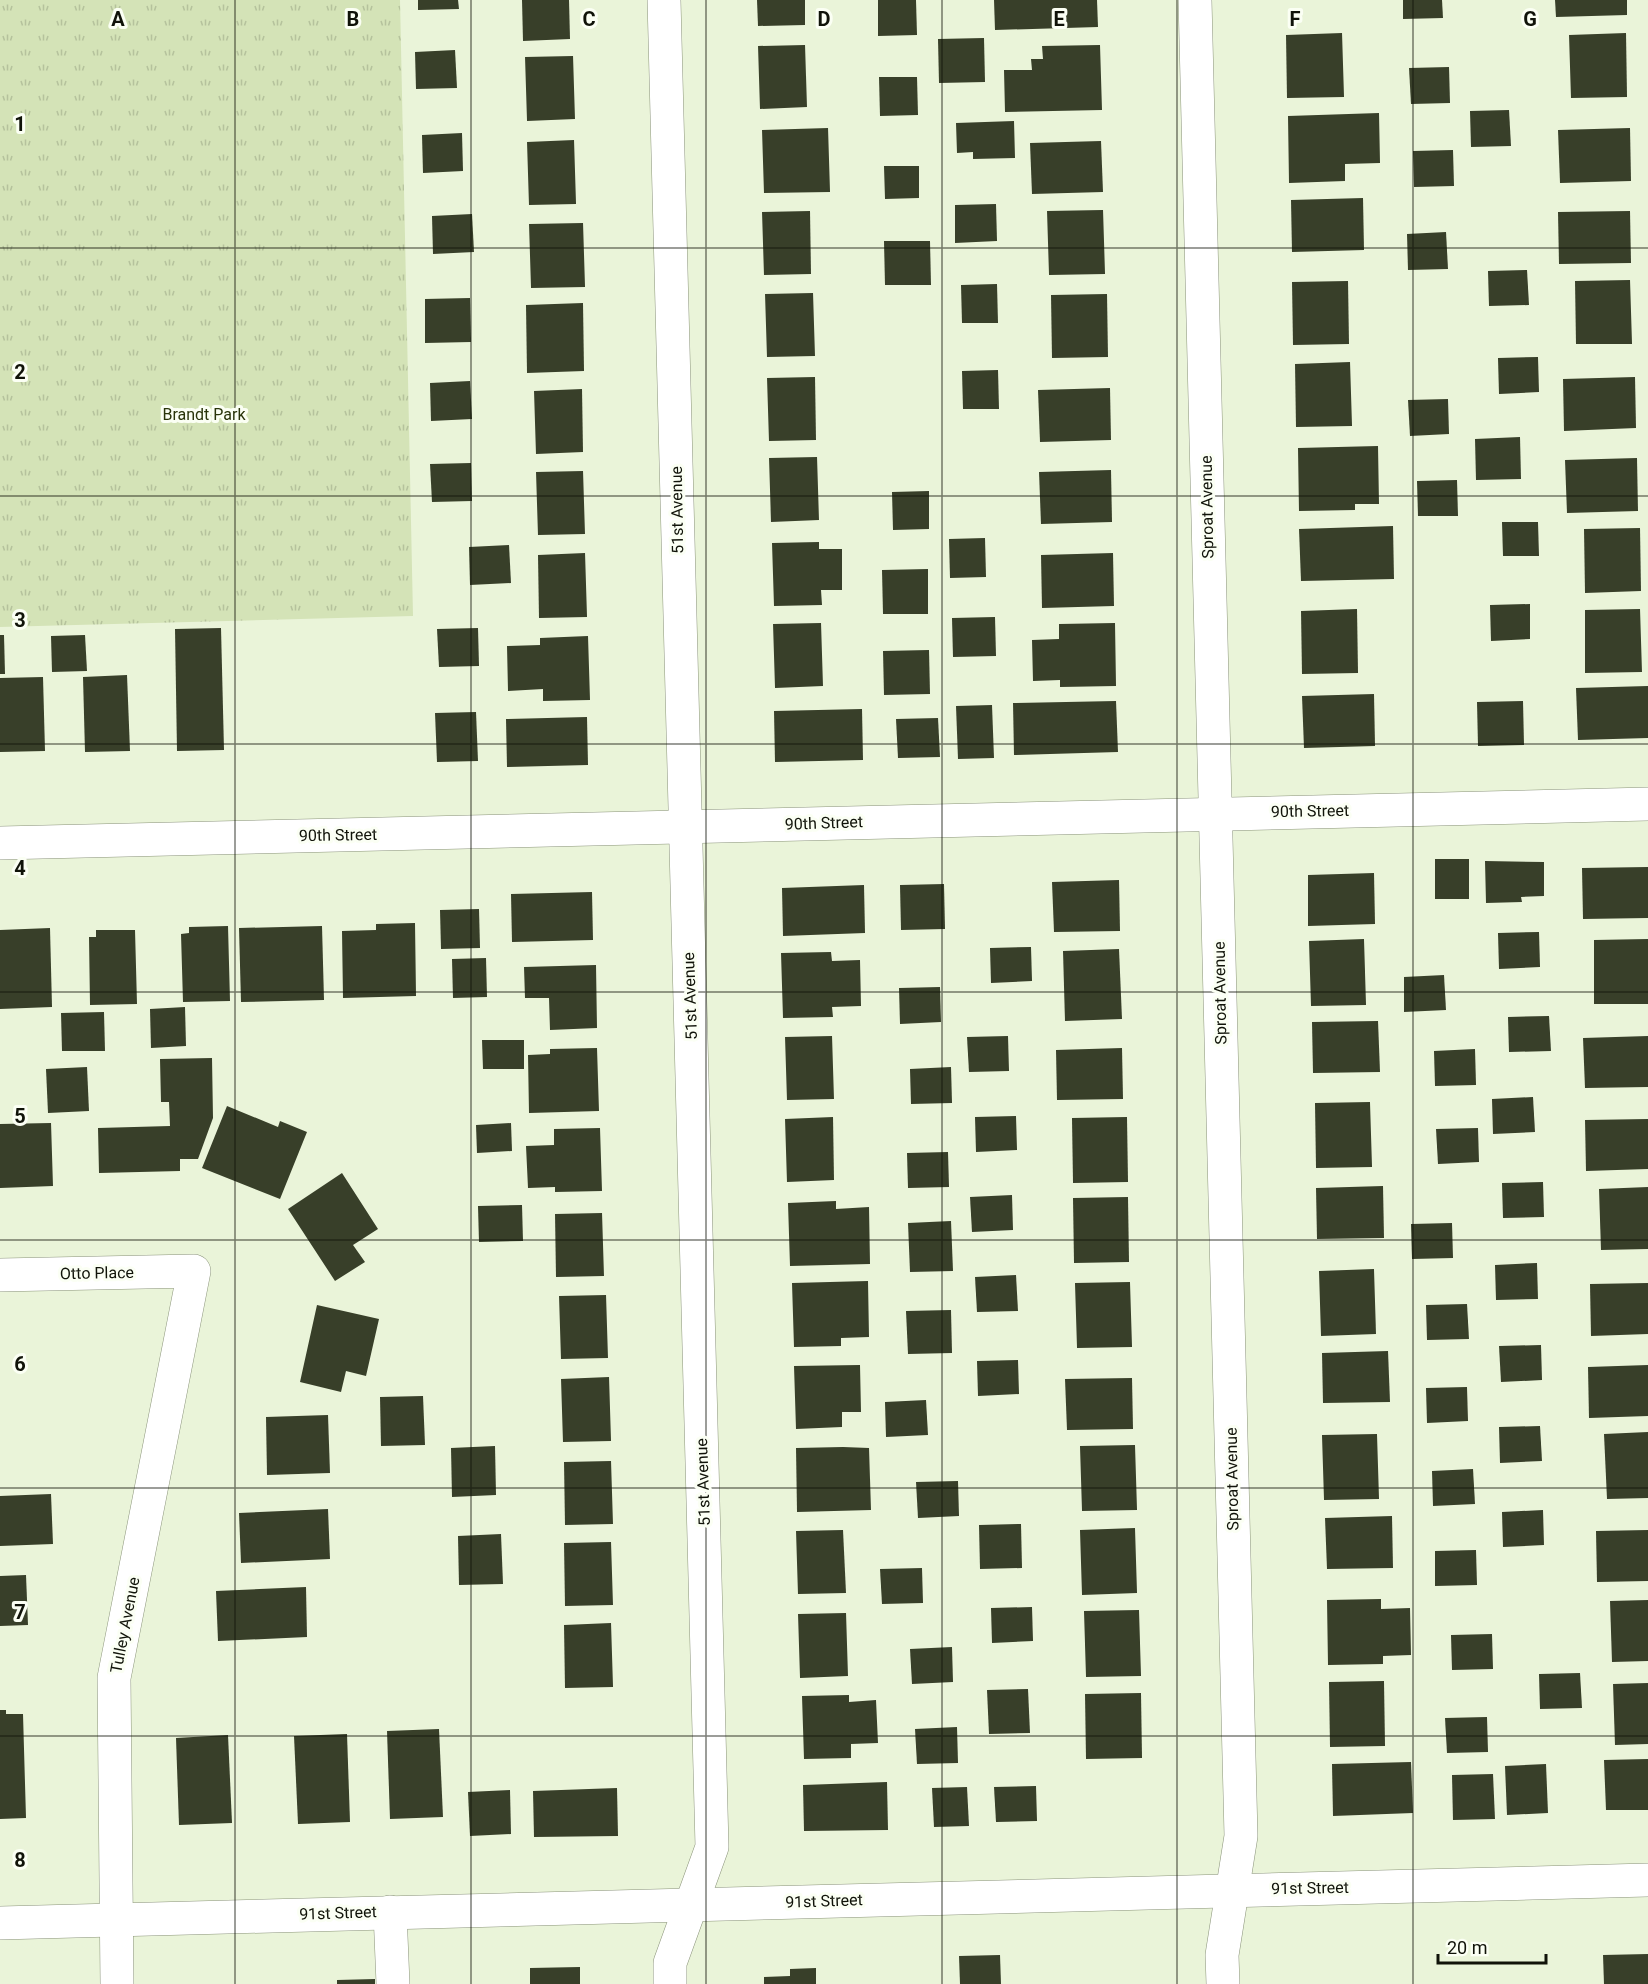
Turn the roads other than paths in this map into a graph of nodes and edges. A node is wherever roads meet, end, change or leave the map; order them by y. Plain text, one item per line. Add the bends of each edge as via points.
1 (663, 0) edge
2 (1195, 0) edge
3 (1648, 804) edge
4 (1215, 813) junction
5 (685, 827) junction
6 (0, 843) edge
7 (194, 1271) joint
8 (0, 1275) edge
9 (1648, 1880) edge
10 (1232, 1890) junction
11 (692, 1905) junction
12 (390, 1912) junction
13 (115, 1919) junction
14 (0, 1923) edge
15 (117, 1984) edge
16 (393, 1984) edge
17 (670, 1984) edge
18 (1223, 1984) edge

1 - 5 street, 51st Avenue
2 - 4 street, Sproat Avenue
3 - 4 street, 90th Street
4 - 5 street, 90th Street
4 - 10 street, Sproat Avenue via 1241,1836
5 - 6 street, 90th Street
5 - 11 street, 51st Avenue via 712,1847
7 - 8 street, Otto Place
7 - 13 street, Tulley Avenue via 114,1678
9 - 10 street, 91st Street
10 - 11 street, 91st Street
10 - 18 street, Sproat Avenue via 1222,1955
11 - 12 street, 91st Street
11 - 17 street, 51st Avenue via 669,1963
12 - 13 street, 91st Street
12 - 16 street
13 - 14 street, 91st Street
13 - 15 street, Tulley Avenue

